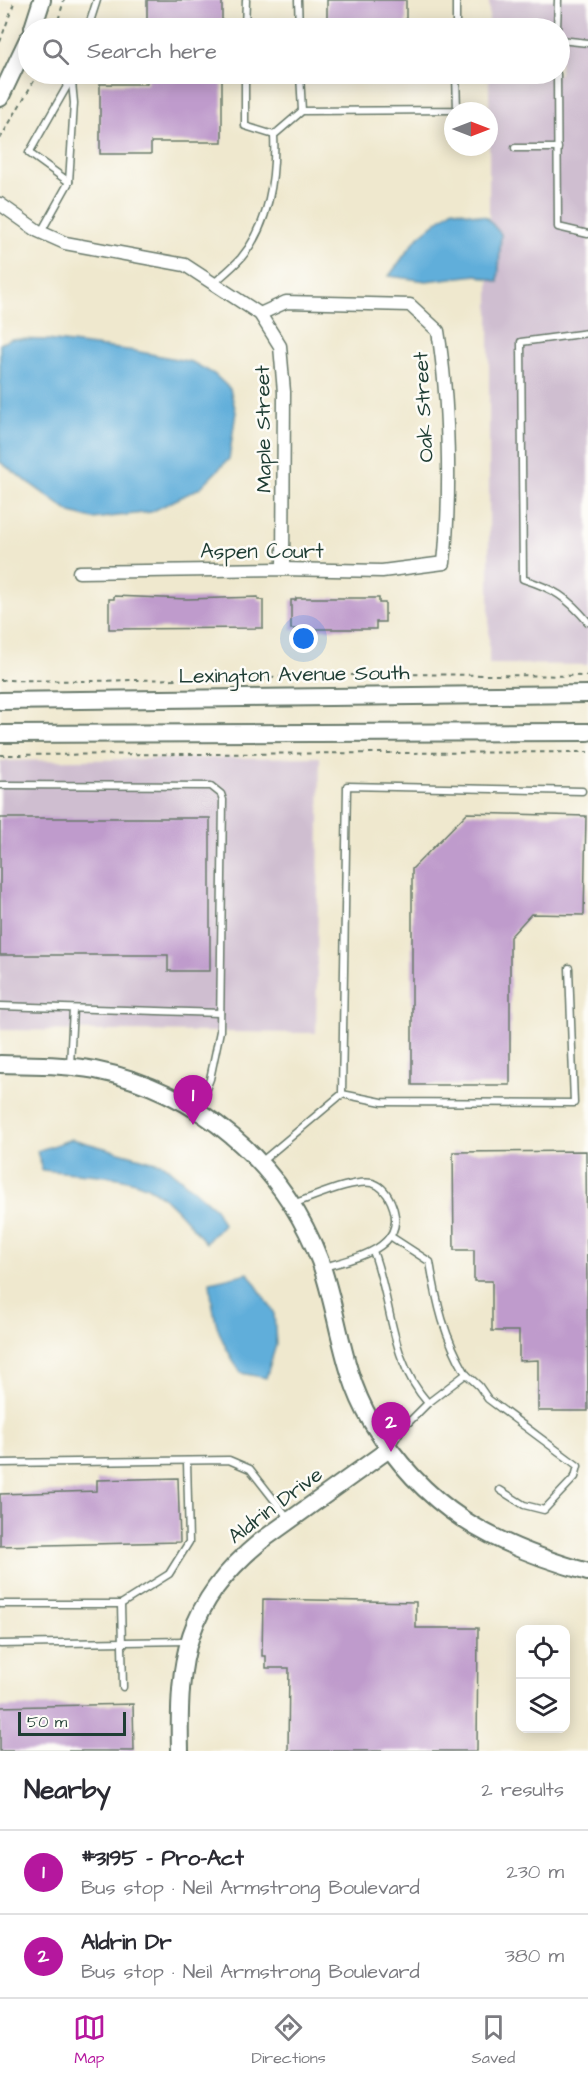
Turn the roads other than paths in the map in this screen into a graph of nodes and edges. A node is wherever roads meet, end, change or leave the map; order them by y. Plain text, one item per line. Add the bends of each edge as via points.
1 (42, 0) edge
2 (97, 0) edge
3 (246, 0) edge
4 (298, 0) edge
5 (456, 0) edge
6 (558, 0) edge
7 (36, 18) edge
8 (91, 18) edge
9 (245, 18) edge
10 (299, 18) edge
11 (456, 18) edge
12 (557, 18) edge
13 (570, 41) edge
14 (588, 43) edge
15 (18, 60) edge
16 (71, 84) edge
17 (72, 84) edge
18 (245, 84) edge
19 (301, 84) edge
20 (456, 84) edge
21 (557, 84) edge
22 (0, 98) edge
23 (302, 111) junction
24 (274, 135) junction
25 (515, 148) dead end
26 (558, 148) junction
27 (69, 182) junction
28 (0, 204) edge
29 (41, 233) junction
30 (588, 234) edge
31 (213, 284) junction
32 (260, 314) junction
33 (588, 333) edge
34 (444, 564) joint
35 (283, 569) junction
36 (80, 572) dead end
37 (588, 622) edge
38 (588, 694) edge
39 (0, 701) edge
40 (588, 732) edge
41 (0, 734) edge
42 (0, 785) edge
43 (582, 790) dead end
44 (569, 968) dead end
45 (0, 1006) edge
46 (73, 1009) junction
47 (220, 1013) junction
48 (0, 1064) edge
49 (70, 1066) junction
50 (342, 1095) junction
51 (197, 1110) junction
52 (260, 1163) junction
53 (292, 1204) junction
54 (390, 1236) junction
55 (373, 1251) junction
56 (322, 1268) junction
57 (466, 1374) junction
58 (428, 1403) junction
59 (389, 1449) junction
60 (187, 1461) junction
61 (0, 1462) edge
62 (500, 1490) dead end
63 (290, 1520) junction
64 (588, 1572) edge
65 (0, 1604) edge
66 (122, 1604) junction
67 (189, 1641) junction
68 (122, 1642) junction
69 (0, 1644) edge
70 (123, 1687) dead end
71 (180, 1751) edge

1 - 7 street
2 - 8 lane
3 - 9 lane
4 - 10 lane
5 - 11 lane
6 - 12 lane
13 - 14 lane
15 - 22 street
16 - 27 lane via 29,153
17 - 27 lane
18 - 24 lane via 245,126
19 - 23 lane
20 - 23 lane via 457,110
21 - 26 lane
23 - 24 lane
24 - 31 lane via 275,160 267,207 256,236 241,258
25 - 26 lane
26 - 30 lane via 558,227
27 - 29 lane
28 - 29 street, Maple Street
29 - 31 street, Maple Street via 72,245 185,265
31 - 32 street, Maple Street
32 - 34 street, Oak Street via 286,302 410,305 438,330 446,460
32 - 35 street, Maple Street via 280,346 284,393
33 - 37 lane via 520,342 523,579 569,599
34 - 35 street, Aspen Court via 382,571
35 - 36 street, Aspen Court
38 - 39 street, Lexington Avenue South
40 - 41 street
42 - 47 lane via 211,786 220,794
43 - 50 lane via 347,786
44 - 50 lane via 573,1104 382,1102
45 - 46 lane
46 - 47 lane
46 - 49 lane
47 - 51 lane via 210,1079
48 - 49 street
49 - 51 street via 144,1084
50 - 52 lane
51 - 52 street via 233,1136
52 - 53 street
53 - 54 lane via 350,1185 372,1183 386,1192 394,1208
53 - 56 street
54 - 55 lane
54 - 57 lane via 430,1262 440,1318
55 - 56 lane
55 - 58 lane via 403,1364
56 - 59 street via 354,1385
57 - 58 lane
57 - 62 lane via 488,1399 578,1466 575,1477 544,1510
58 - 59 lane via 401,1430
59 - 63 street, Aldrin Drive
59 - 64 street via 432,1496 485,1534 544,1560
60 - 61 lane
60 - 63 lane via 229,1460 250,1468
60 - 66 lane via 189,1542 170,1574
63 - 67 street, Aldrin Drive via 226,1573 200,1613
65 - 66 lane
66 - 68 lane
67 - 68 lane
67 - 71 street, Aldrin Drive via 180,1682
68 - 69 lane
68 - 70 lane

